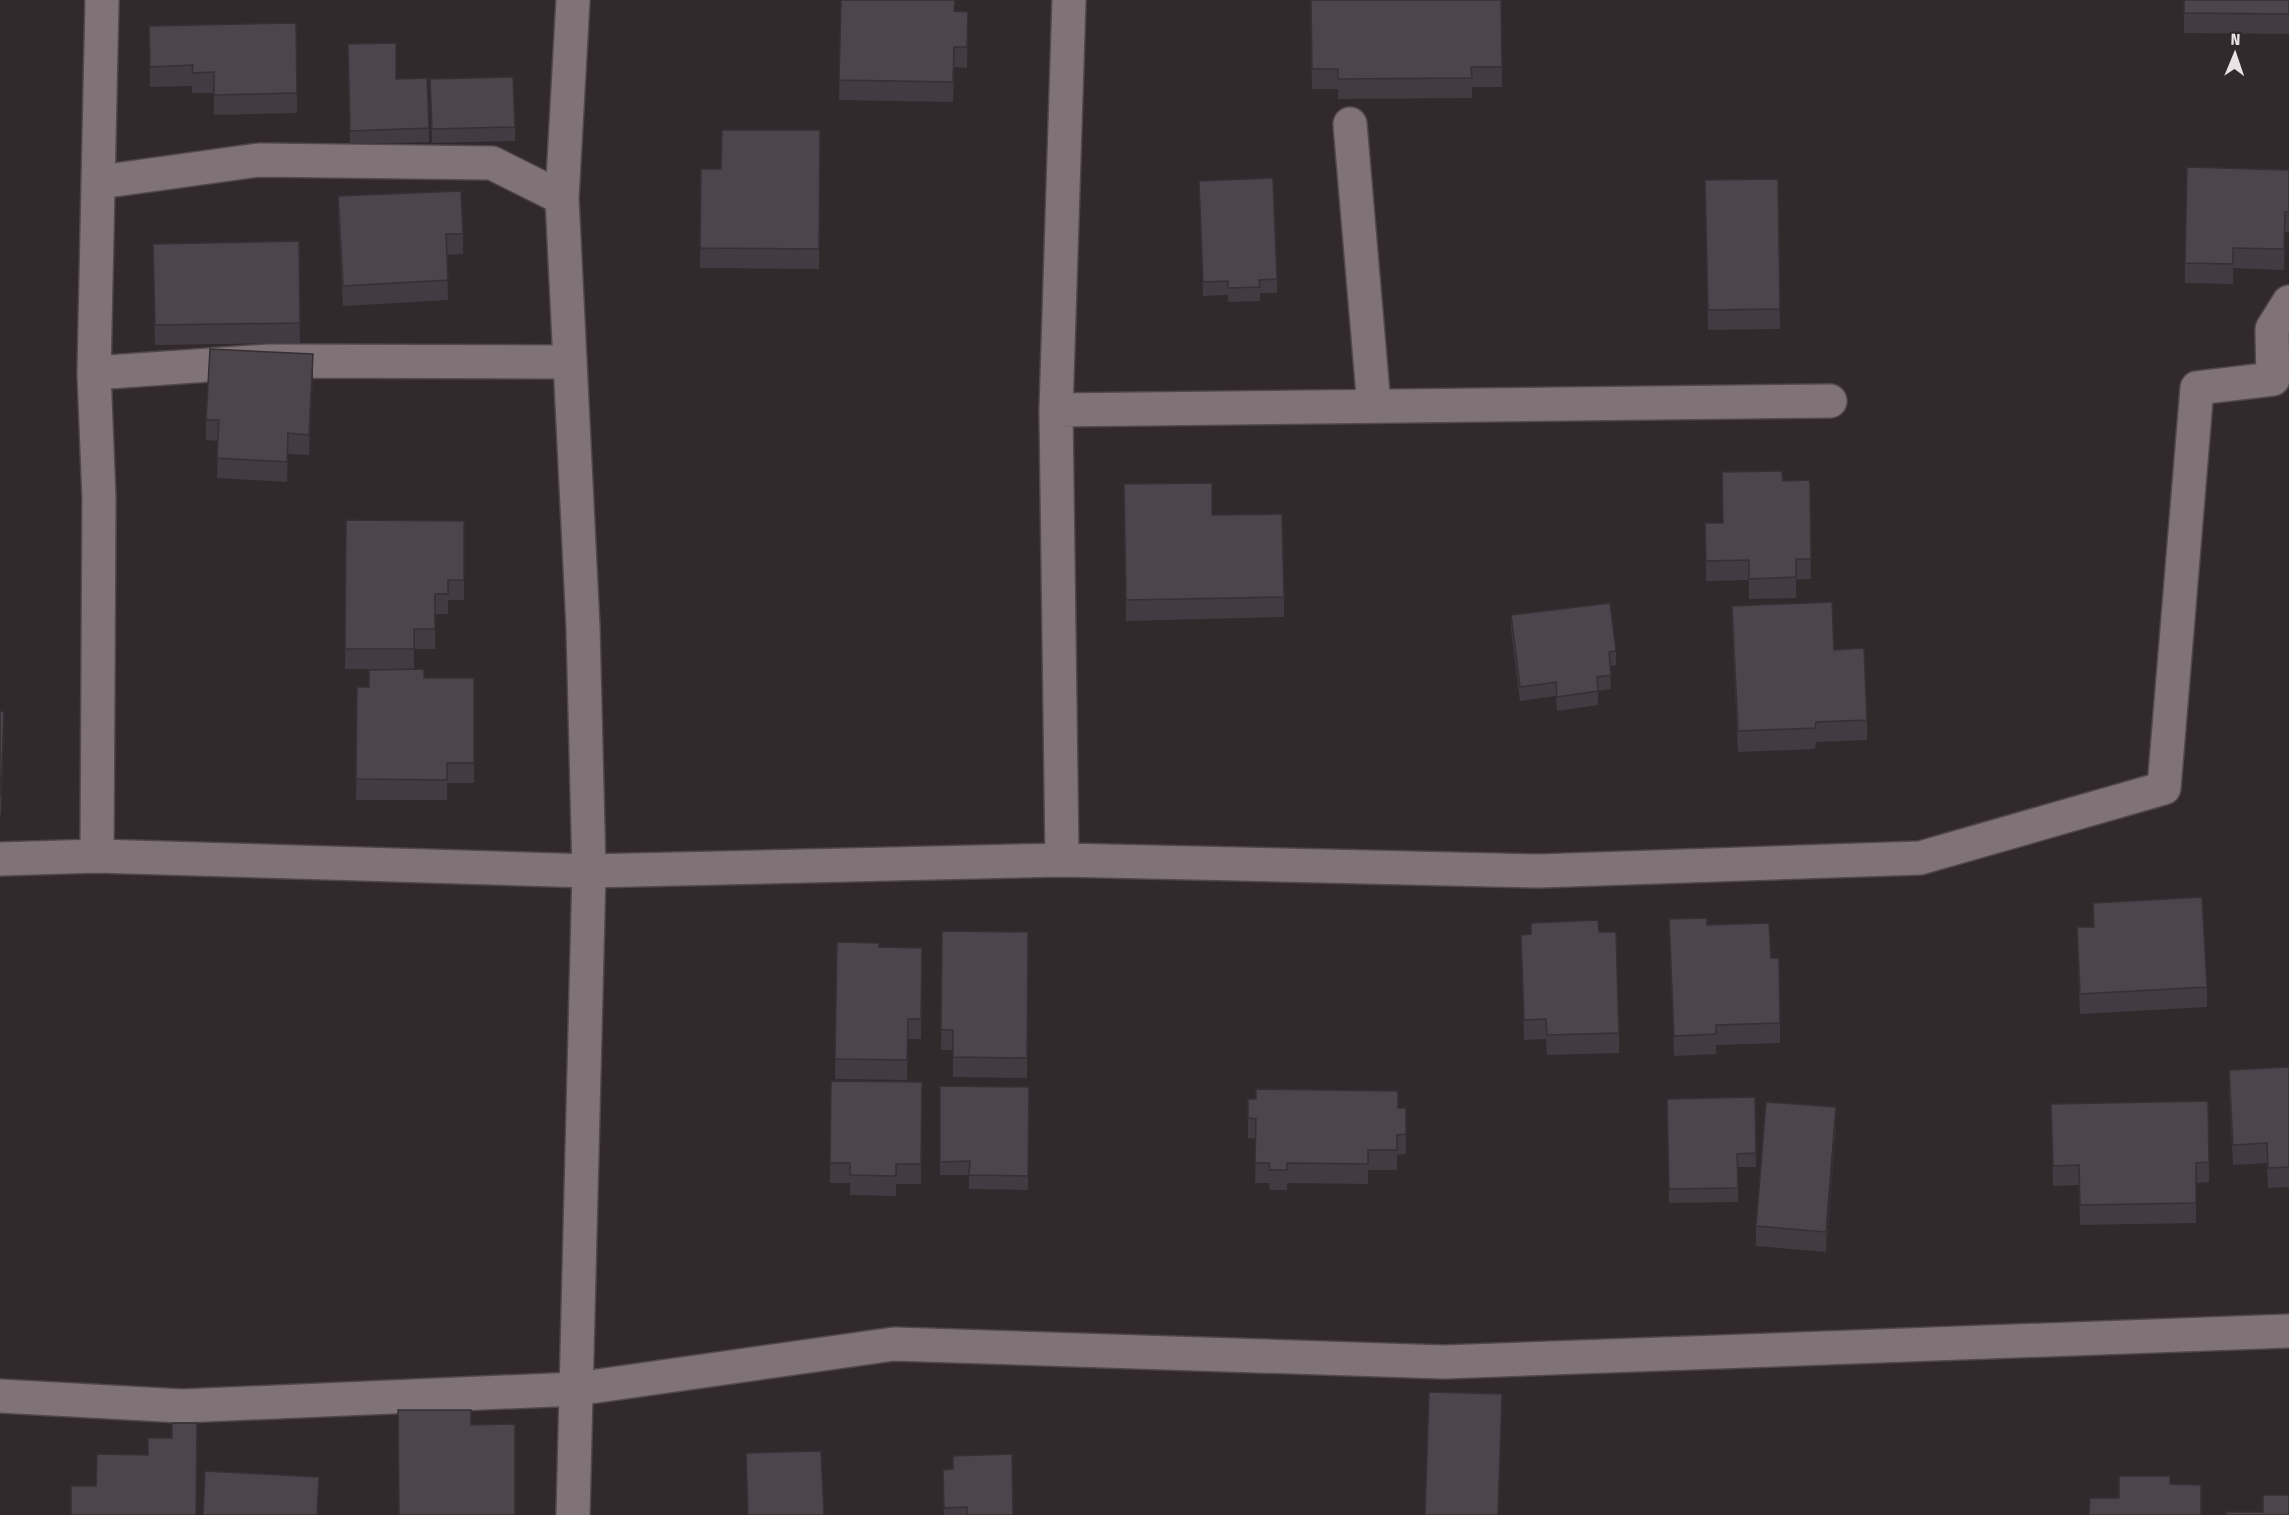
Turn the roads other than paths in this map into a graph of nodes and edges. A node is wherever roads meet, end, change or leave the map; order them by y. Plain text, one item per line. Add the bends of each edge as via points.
1 (102, 0) edge
2 (573, 0) edge
3 (1069, 0) edge
4 (1350, 124) dead end
5 (100, 182) junction
6 (562, 198) junction
7 (2289, 302) edge
8 (570, 362) junction
9 (94, 373) junction
10 (1830, 401) dead end
11 (1374, 406) junction
12 (1056, 410) junction
13 (97, 856) junction
14 (0, 859) edge
15 (1062, 860) junction
16 (589, 871) junction
17 (2289, 1331) edge
18 (576, 1389) junction
19 (0, 1396) edge
20 (573, 1515) edge

1 - 5 street
2 - 6 street
3 - 12 street
4 - 11 street
5 - 6 street via 259,160 492,163
5 - 9 street
6 - 8 street
7 - 15 street via 2272,329 2273,380 2197,388 2164,788 1920,858 1539,871
8 - 9 street via 268,361
8 - 16 street via 583,627
9 - 13 street via 99,498
10 - 11 street
11 - 12 street
12 - 15 street
13 - 14 street
13 - 16 street
15 - 16 street
16 - 18 street
17 - 18 street via 1444,1362 894,1344
18 - 19 street via 182,1406
18 - 20 street

